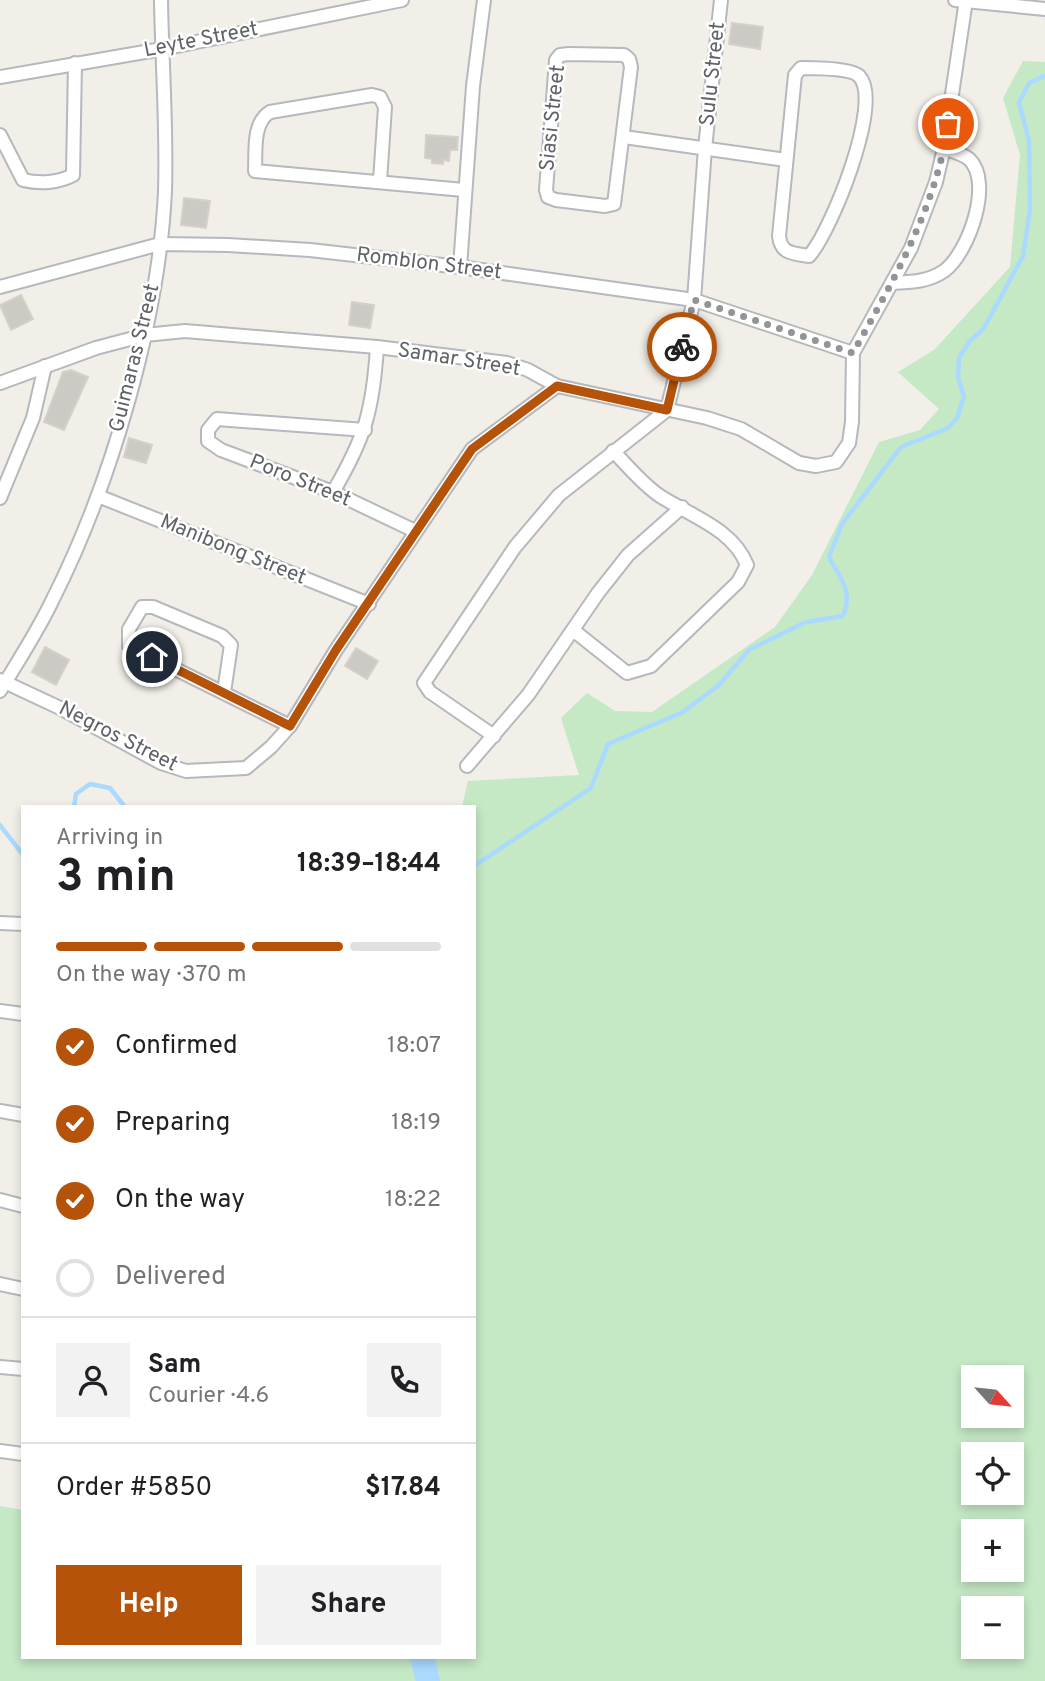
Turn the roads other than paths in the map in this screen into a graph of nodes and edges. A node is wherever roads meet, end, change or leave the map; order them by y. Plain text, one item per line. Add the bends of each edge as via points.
1 (161, 0) edge
2 (402, 0) edge
3 (484, 0) edge
4 (721, 0) edge
5 (962, 0) edge
6 (1045, 9) edge
7 (162, 49) junction
8 (75, 63) junction
9 (0, 77) edge
10 (0, 135) edge
11 (624, 137) junction
12 (705, 148) junction
13 (944, 148) junction
14 (786, 160) junction
15 (380, 181) junction
16 (464, 190) junction
17 (160, 244) junction
18 (460, 267) junction
19 (892, 283) junction
20 (0, 287) edge
21 (694, 300) junction
22 (145, 335) junction
23 (377, 347) junction
24 (853, 353) junction
25 (45, 366) junction
26 (0, 383) edge
27 (557, 386) junction
28 (667, 410) junction
29 (365, 430) junction
30 (613, 451) junction
31 (1, 492) edge
32 (333, 492) junction
33 (98, 496) junction
34 (682, 507) junction
35 (415, 531) junction
36 (369, 604) junction
37 (572, 630) junction
38 (2, 684) edge
39 (224, 692) junction
40 (290, 726) junction
41 (495, 736) junction
42 (467, 766) dead end
43 (0, 923) edge
44 (21, 923) edge
45 (0, 1011) edge
46 (21, 1014) edge
47 (0, 1111) edge
48 (21, 1115) edge
49 (0, 1200) edge
50 (21, 1205) edge
51 (0, 1284) edge
52 (21, 1289) edge
53 (0, 1367) edge
54 (21, 1369) edge
55 (0, 1451) edge
56 (21, 1454) edge

1 - 7 street, Guimaras Street
2 - 7 street, Leyte Street
3 - 16 street
4 - 12 street, Sulu Street
5 - 6 street
5 - 13 street
7 - 8 street, Leyte Street
7 - 17 street, Guimaras Street via 165,191
8 - 9 street, Leyte Street
8 - 10 street via 73,175 64,180 23,180
11 - 11 street, Siasi Street via 629,58 560,55 556,60 548,197 614,204
11 - 12 street
12 - 14 street
12 - 21 street, Sulu Street
13 - 19 street via 911,248
13 - 19 street via 969,159 979,176 980,201 960,252 945,270 922,281
14 - 14 street via 780,247 808,256 819,244 846,187 859,136 866,93 854,72 801,68 795,75
15 - 15 street via 255,171 257,131 263,116 380,97 384,107
15 - 16 street
16 - 18 street
17 - 18 street, Romblon Street via 310,250
17 - 20 street, Romblon Street
17 - 22 street, Guimaras Street
18 - 21 street, Romblon Street
19 - 24 street
21 - 24 street, Romblon Street
21 - 28 street, Sulu Street
22 - 23 street, Samar Street via 185,331
22 - 25 street, Samar Street
22 - 33 street, Guimaras Street
23 - 27 street, Samar Street via 507,363
23 - 29 street
24 - 28 street, Samar Street via 849,443 836,462 799,463 741,429
25 - 26 street, Samar Street
25 - 31 street via 33,418
27 - 28 street, Samar Street
27 - 35 street, Negros Street via 472,449
28 - 30 street
29 - 32 street
29 - 32 street, Poro Street via 217,419 208,430 208,441 221,450
30 - 34 street via 660,495
30 - 41 street via 559,495 515,547 424,683 430,692
32 - 35 street, Poro Street
33 - 36 street, Manibong Street
33 - 38 street, Guimaras Street via 53,600
34 - 37 street via 628,555
34 - 37 street via 740,548 747,565 738,582 651,666 627,673
35 - 36 street, Negros Street
36 - 40 street, Negros Street
37 - 41 street
38 - 40 street, Negros Street via 186,771 246,768
39 - 39 street via 129,646 129,629 142,607 153,607 211,631 231,645
39 - 40 street
41 - 42 street
43 - 44 street
45 - 46 street
47 - 48 street
49 - 50 street
51 - 52 street
53 - 54 street
55 - 56 street

